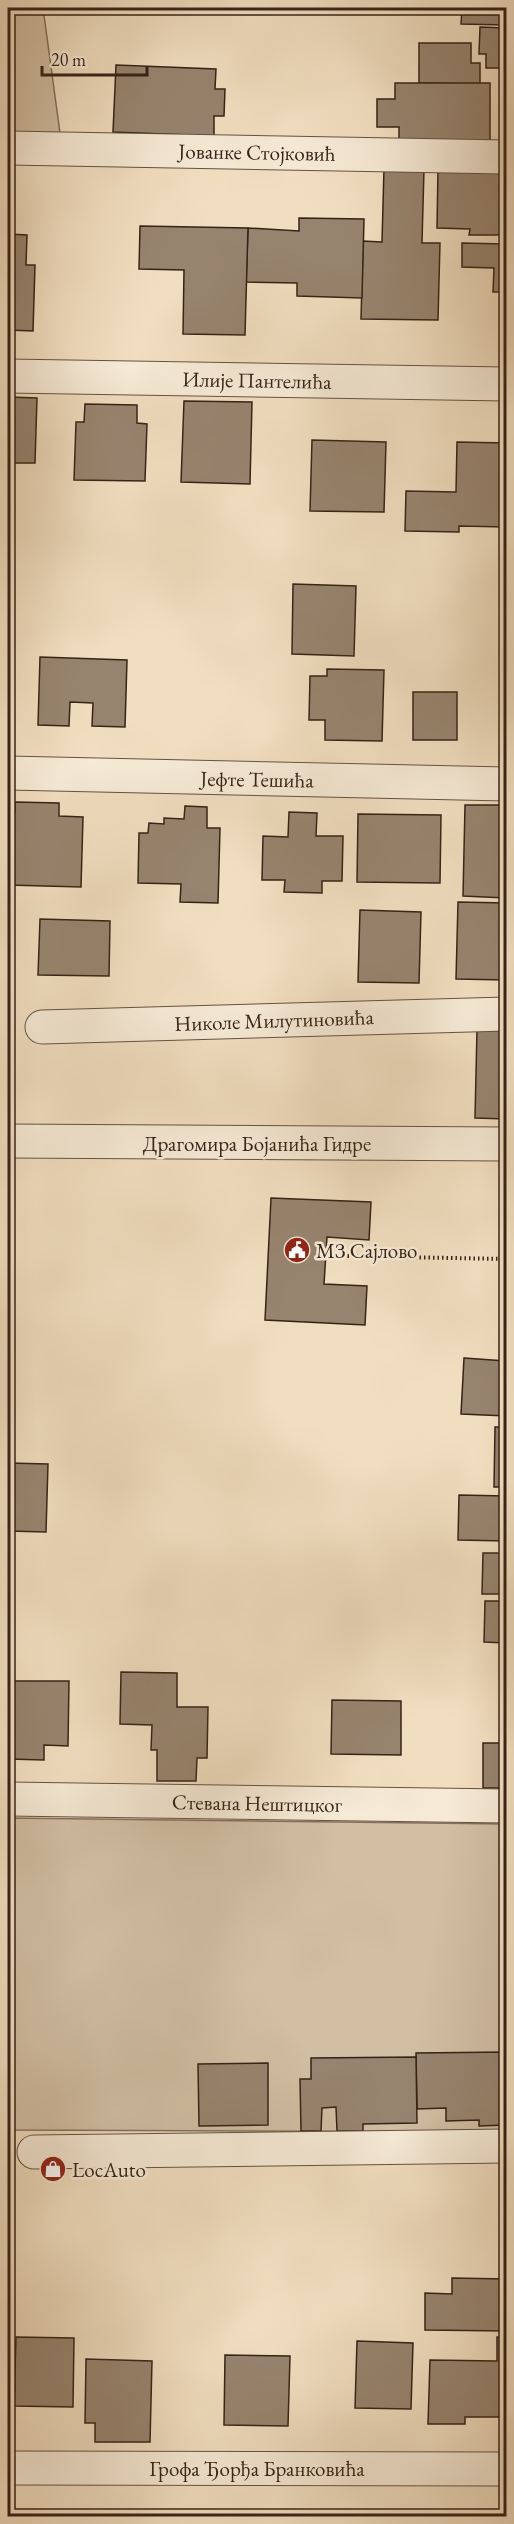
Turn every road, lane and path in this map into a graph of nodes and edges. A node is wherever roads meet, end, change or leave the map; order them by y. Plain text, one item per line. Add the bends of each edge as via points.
1 (8, 148) edge
2 (507, 156) edge
3 (8, 376) edge
4 (507, 384) edge
5 (8, 773) edge
6 (507, 784) edge
7 (507, 1014) edge
8 (42, 1027) dead end
9 (8, 1141) edge
10 (507, 1144) edge
11 (343, 1256) dead end
12 (507, 1259) edge
13 (8, 1799) edge
14 (507, 1806) edge
15 (507, 2146) edge
16 (34, 2152) dead end
17 (8, 2468) edge
18 (507, 2469) edge

1 - 2 street, Јованке Стојковић
3 - 4 street, Илије Пантелића
5 - 6 street, Јефте Тешића
7 - 8 street, Николе Милутиновића
9 - 10 street, Драгомира Бојанића Гидре
11 - 12 path
13 - 14 street, Стевана Нештицког
15 - 16 street
17 - 18 street, Грофа Ђорђа Бранковића

